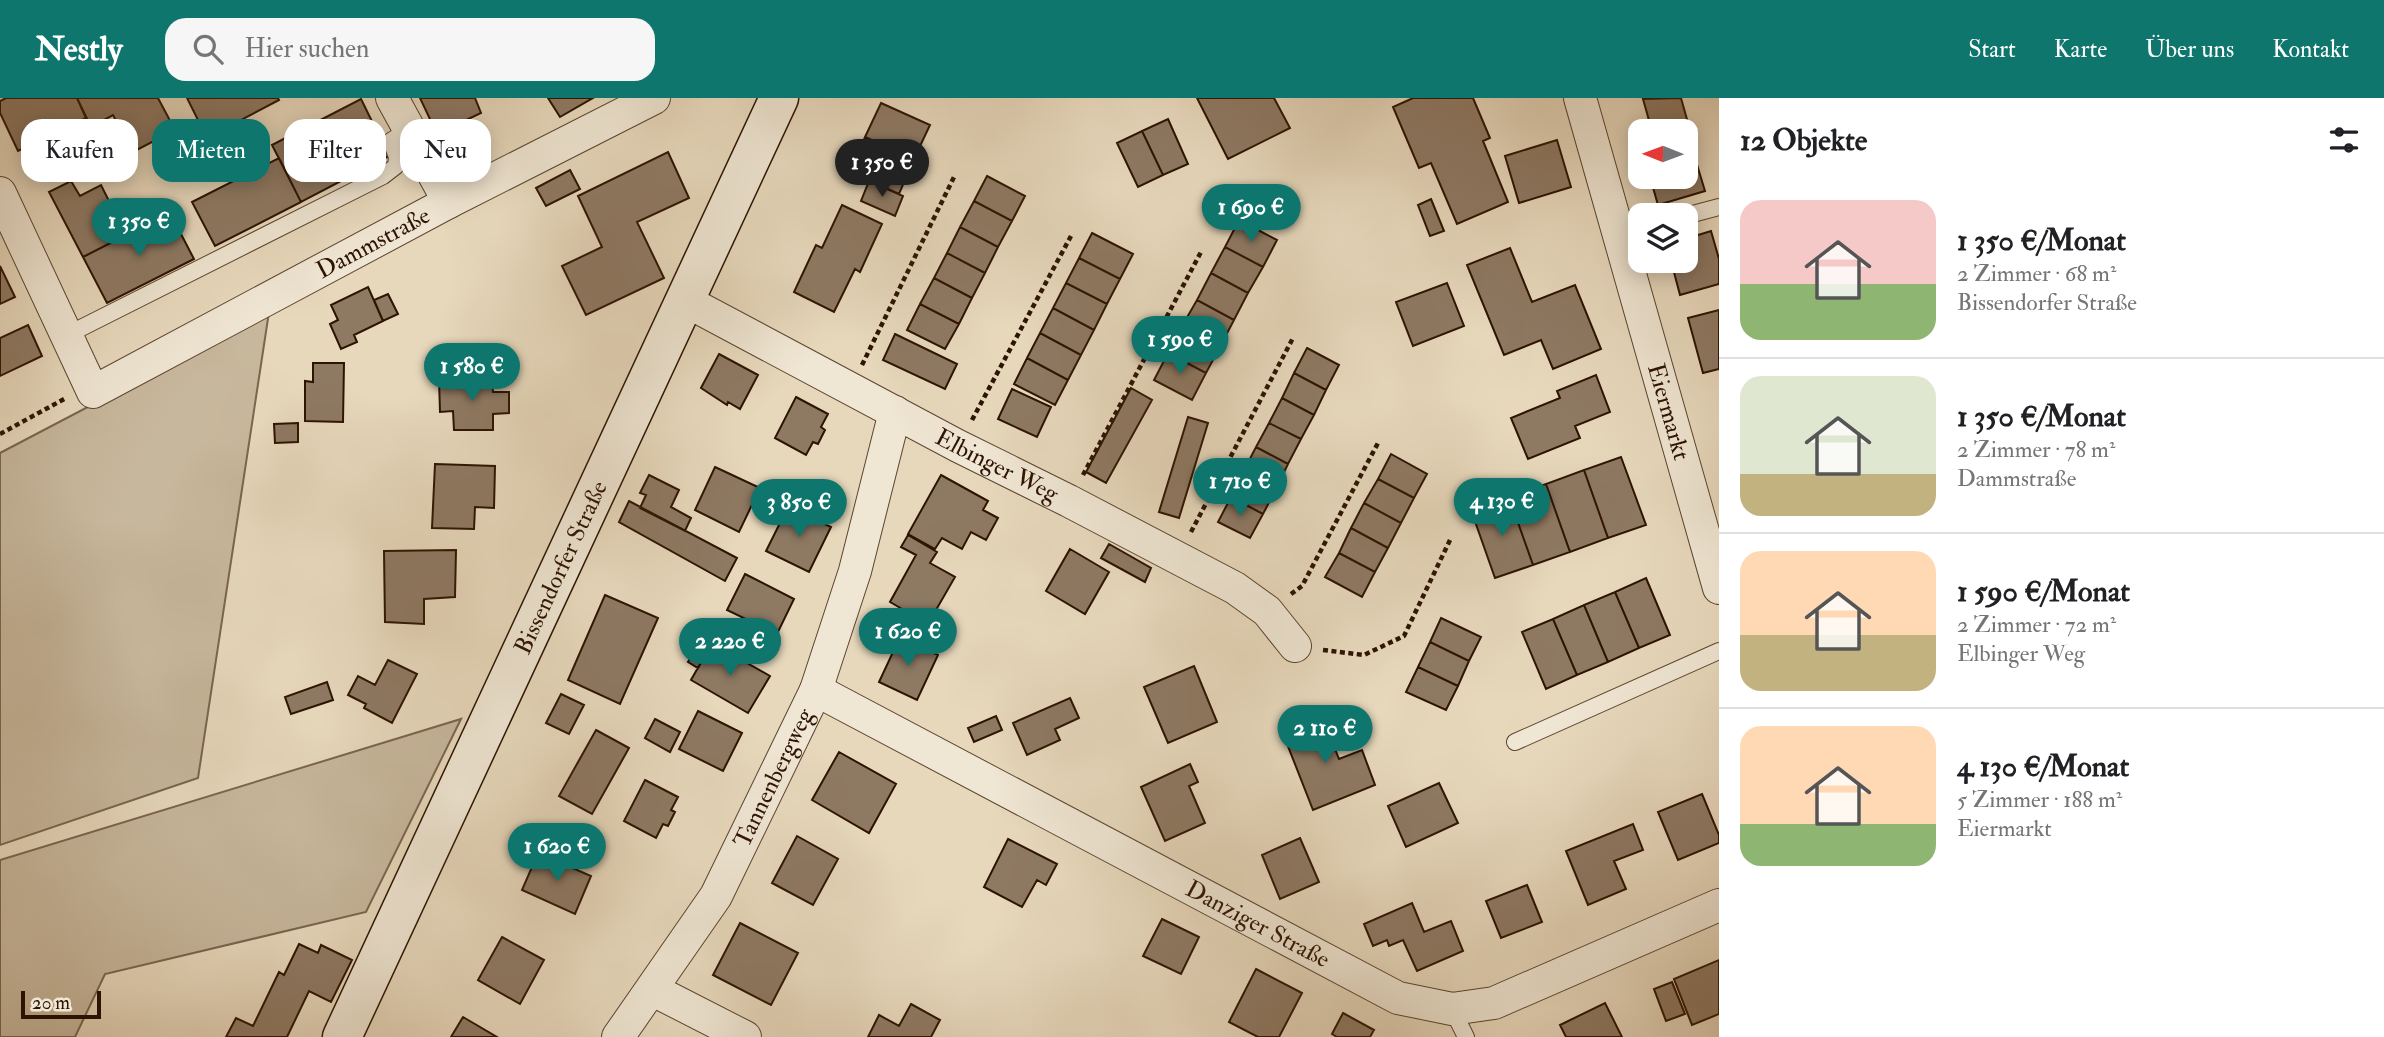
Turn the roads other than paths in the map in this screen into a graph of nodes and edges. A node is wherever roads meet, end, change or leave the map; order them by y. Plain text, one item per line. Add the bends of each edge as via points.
1 (392, 98) edge
2 (654, 98) edge
3 (779, 98) edge
4 (1580, 98) edge
5 (404, 119) edge
6 (400, 135) edge
7 (438, 182) edge
8 (0, 193) edge
9 (449, 202) junction
10 (1719, 207) edge
11 (1698, 213) edge
12 (1628, 228) edge
13 (1640, 273) edge
14 (684, 300) junction
15 (67, 335) junction
16 (895, 412) junction
17 (1719, 588) edge
18 (1295, 646) road end
19 (1719, 651) edge
20 (816, 690) junction
21 (1516, 742) dead end
22 (1719, 905) edge
23 (653, 989) junction
24 (1452, 1009) junction
25 (342, 1037) edge
26 (618, 1037) edge
27 (745, 1037) edge
28 (1466, 1037) edge

1 - 5 street
2 - 9 street, Dammstraße
3 - 14 main road, Bissendorfer Straße
4 - 12 street, Eiermarkt
6 - 15 lane via 391,141 396,166 383,176
7 - 9 street
8 - 15 street
9 - 15 street, Dammstraße via 93,392
10 - 11 lane
13 - 17 street, Eiermarkt
14 - 16 street, Elbinger Weg
14 - 25 main road, Bissendorfer Straße
16 - 18 street, Elbinger Weg via 1235,588 1267,611
16 - 20 street, Tannenbergweg via 855,570
19 - 21 lane
20 - 23 street, Tannenbergweg via 716,896
20 - 24 street, Danziger Straße via 1398,998
22 - 24 street, Danziger Straße via 1494,1003
23 - 26 street, Tannenbergweg
23 - 27 street
24 - 28 lane

